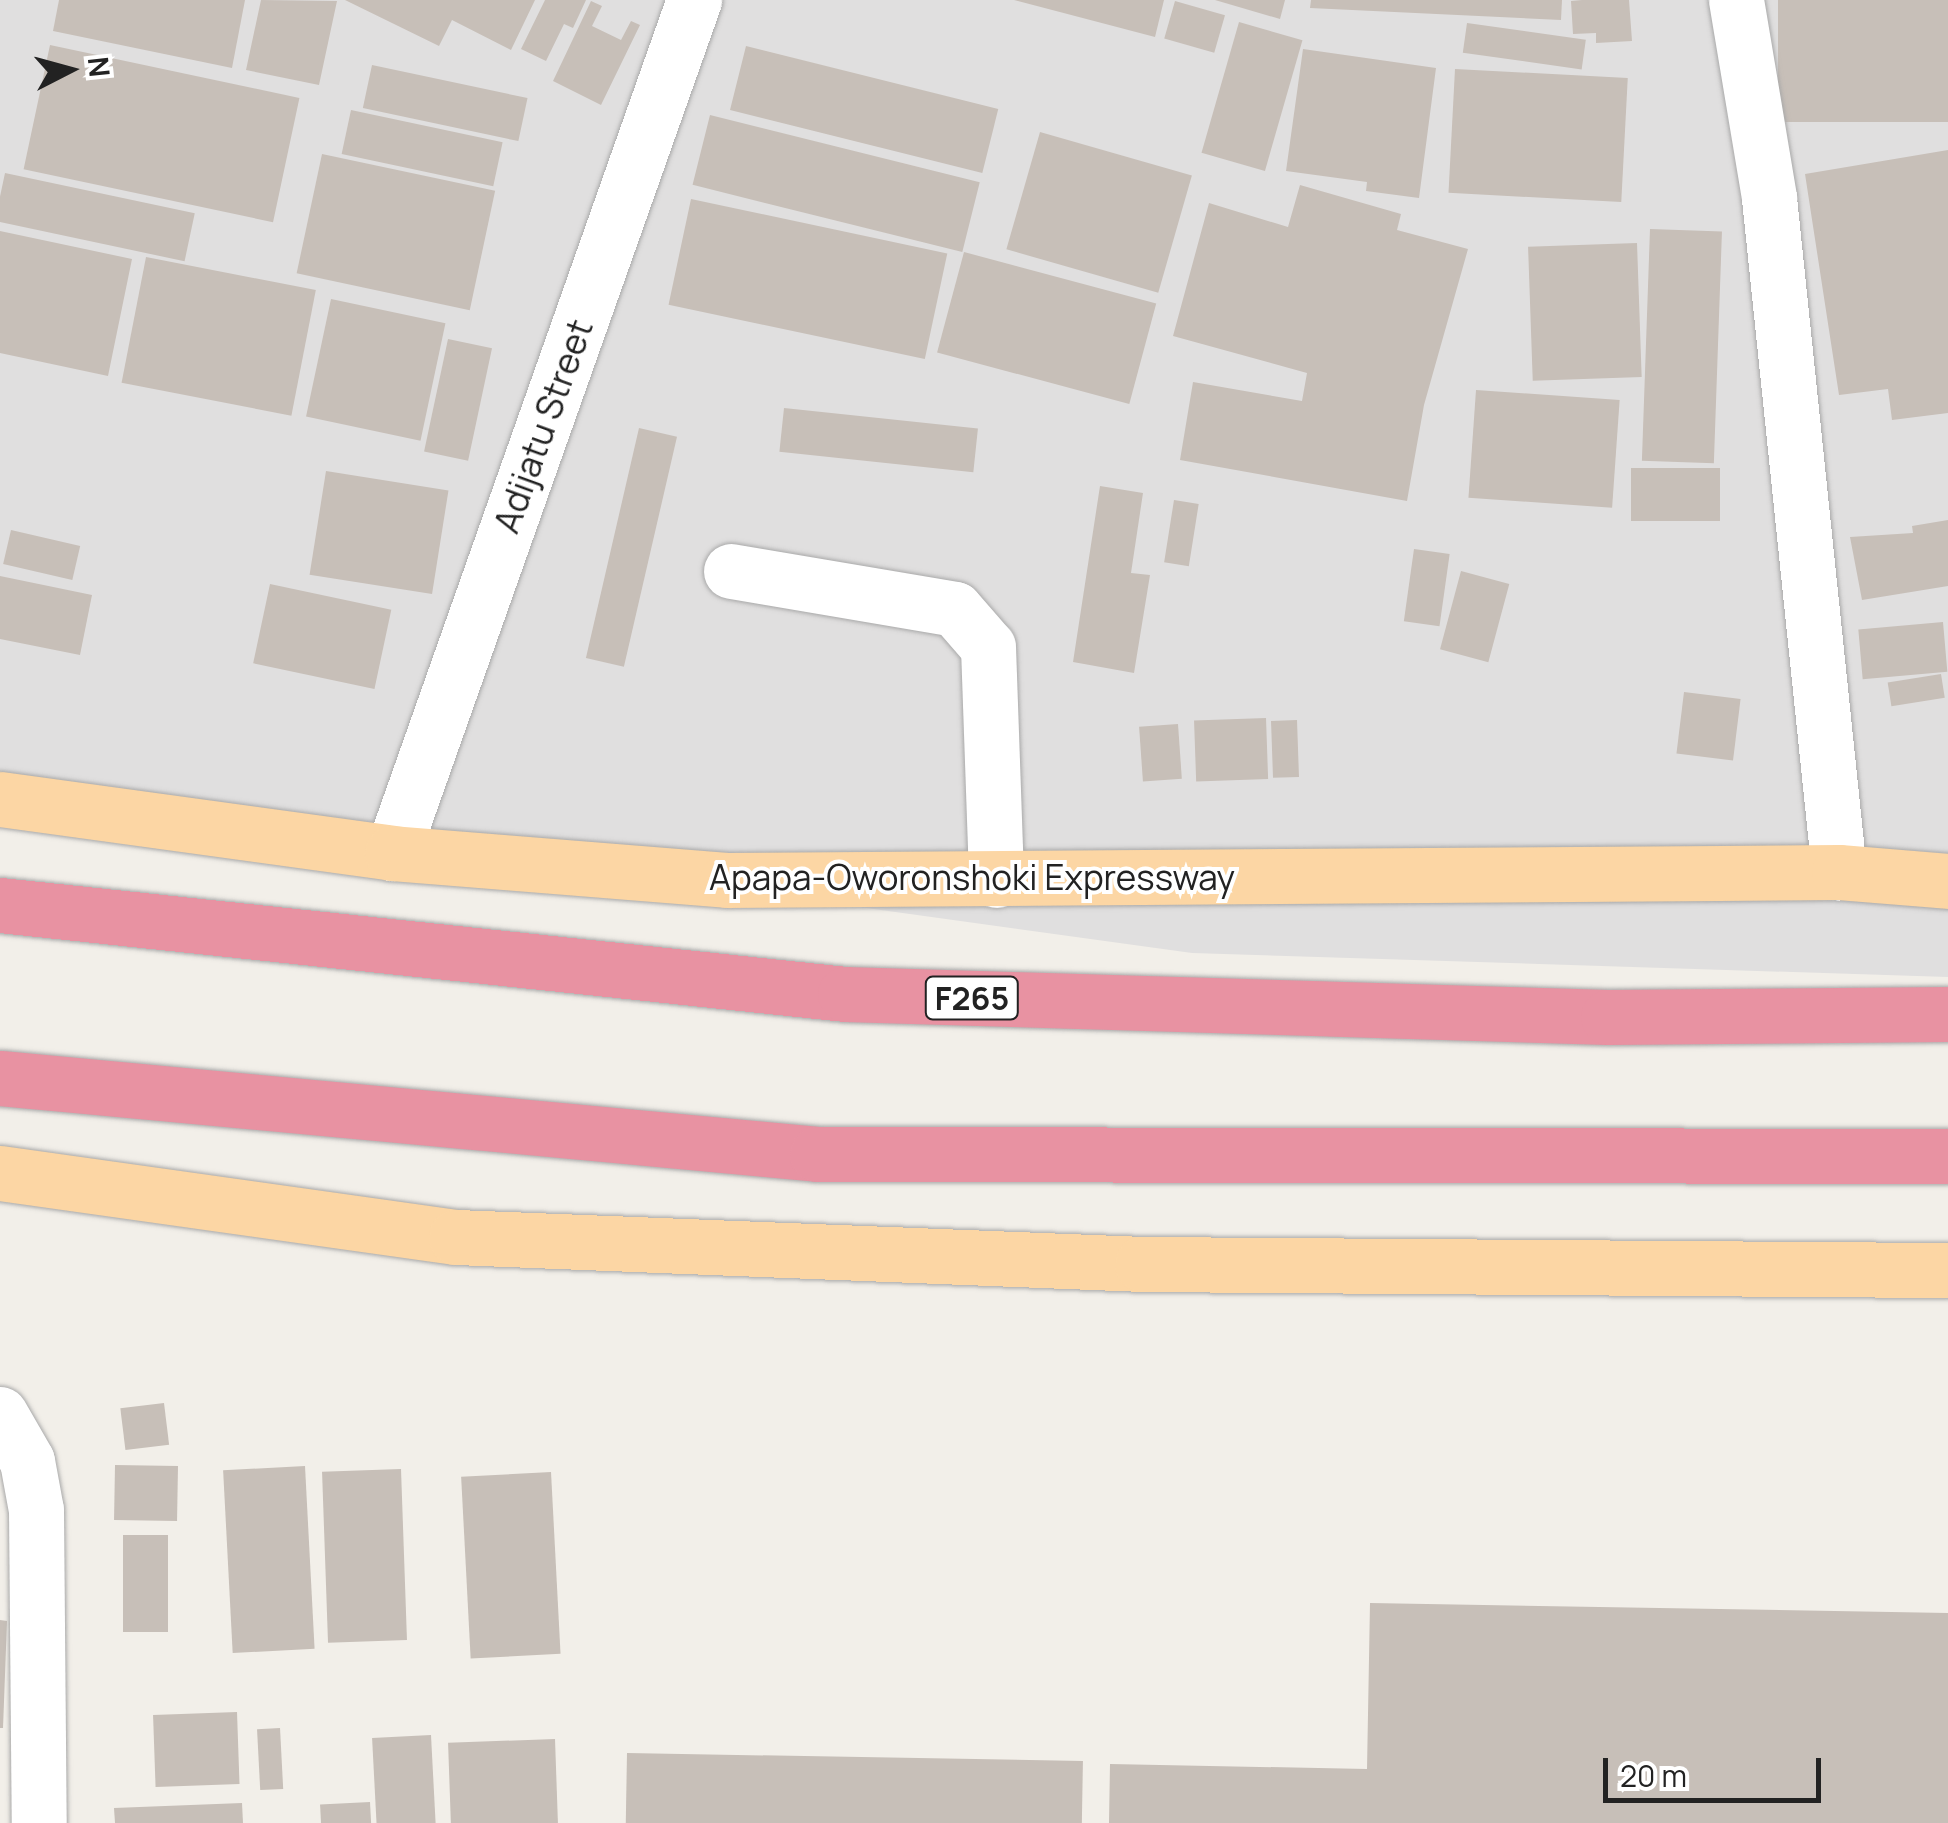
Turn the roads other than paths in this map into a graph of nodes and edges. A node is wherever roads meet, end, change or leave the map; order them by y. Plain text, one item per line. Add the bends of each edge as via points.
1 (694, 0) edge
2 (1736, 0) edge
3 (731, 571) dead end
4 (0, 800) edge
5 (392, 852) junction
6 (1840, 872) junction
7 (996, 880) junction
8 (1948, 882) edge
9 (0, 906) edge
10 (1948, 1014) edge
11 (0, 1078) edge
12 (1948, 1156) edge
13 (0, 1173) edge
14 (1948, 1270) edge
15 (0, 1414) edge
16 (39, 1823) edge

1 - 5 street, Adijatu Street
2 - 6 street via 1768,198
3 - 7 street via 954,609 988,647
4 - 5 main road, Apapa-Oworonshoki Expressway
5 - 7 main road, Apapa-Oworonshoki Expressway via 728,880
6 - 7 main road, Apapa-Oworonshoki Expressway
6 - 8 main road, Apapa-Oworonshoki Expressway
9 - 10 highway, F265 via 845,994 1608,1016
11 - 12 highway via 817,1154
13 - 14 main road via 456,1237 1142,1264
15 - 16 street via 27,1461 36,1510

